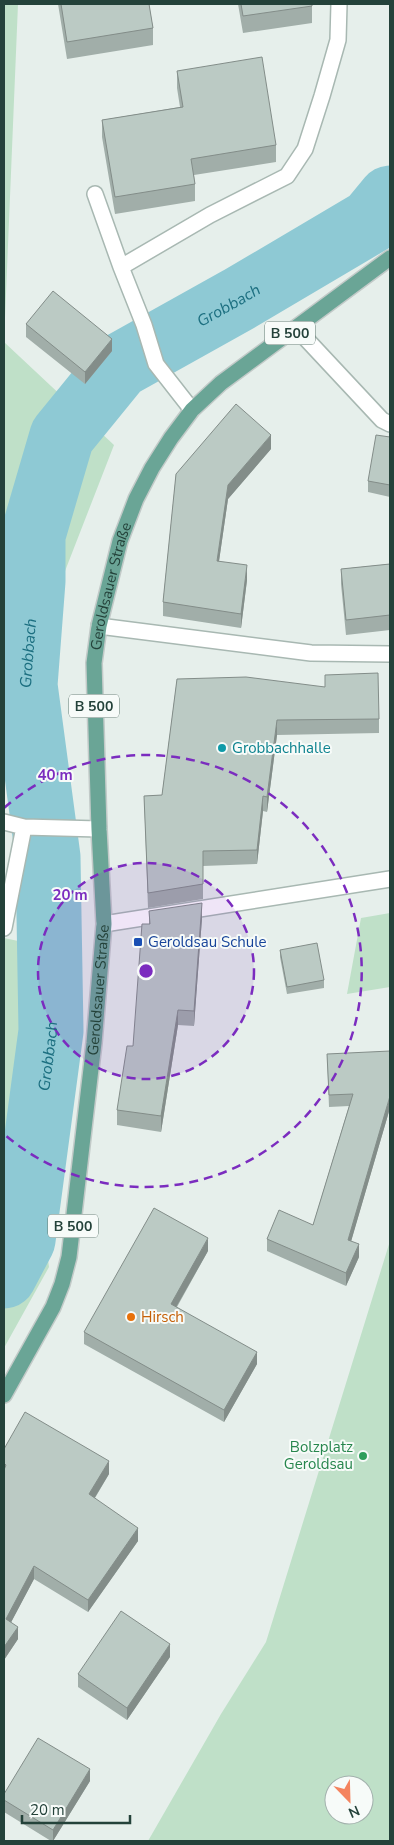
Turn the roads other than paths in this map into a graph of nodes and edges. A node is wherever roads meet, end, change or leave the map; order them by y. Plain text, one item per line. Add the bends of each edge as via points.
1 (339, 4) edge
2 (96, 194) dead end
3 (390, 258) edge
4 (121, 267) junction
5 (296, 328) junction
6 (192, 410) junction
7 (390, 424) edge
8 (99, 626) junction
9 (390, 654) edge
10 (4, 822) edge
11 (24, 827) junction
12 (99, 828) junction
13 (390, 879) edge
14 (104, 924) junction
15 (4, 928) edge
16 (4, 1395) edge

1 - 4 lane via 338,40 322,96 305,150 287,176 210,215
2 - 4 lane
3 - 5 main road, Geroldsauer Straße / B 500
4 - 6 lane via 156,364
5 - 6 main road, Geroldsauer Straße / B 500 via 221,383
5 - 7 lane via 382,420
6 - 8 main road, Geroldsauer Straße / B 500 via 152,468 136,499 120,541
8 - 9 lane via 311,653
8 - 12 main road, Geroldsauer Straße / B 500 via 94,663
10 - 11 lane
11 - 12 lane
11 - 15 lane
12 - 14 main road, Geroldsauer Straße / B 500
13 - 14 lane
14 - 16 main road, Geroldsauer Straße / B 500 via 69,1257 53,1308

